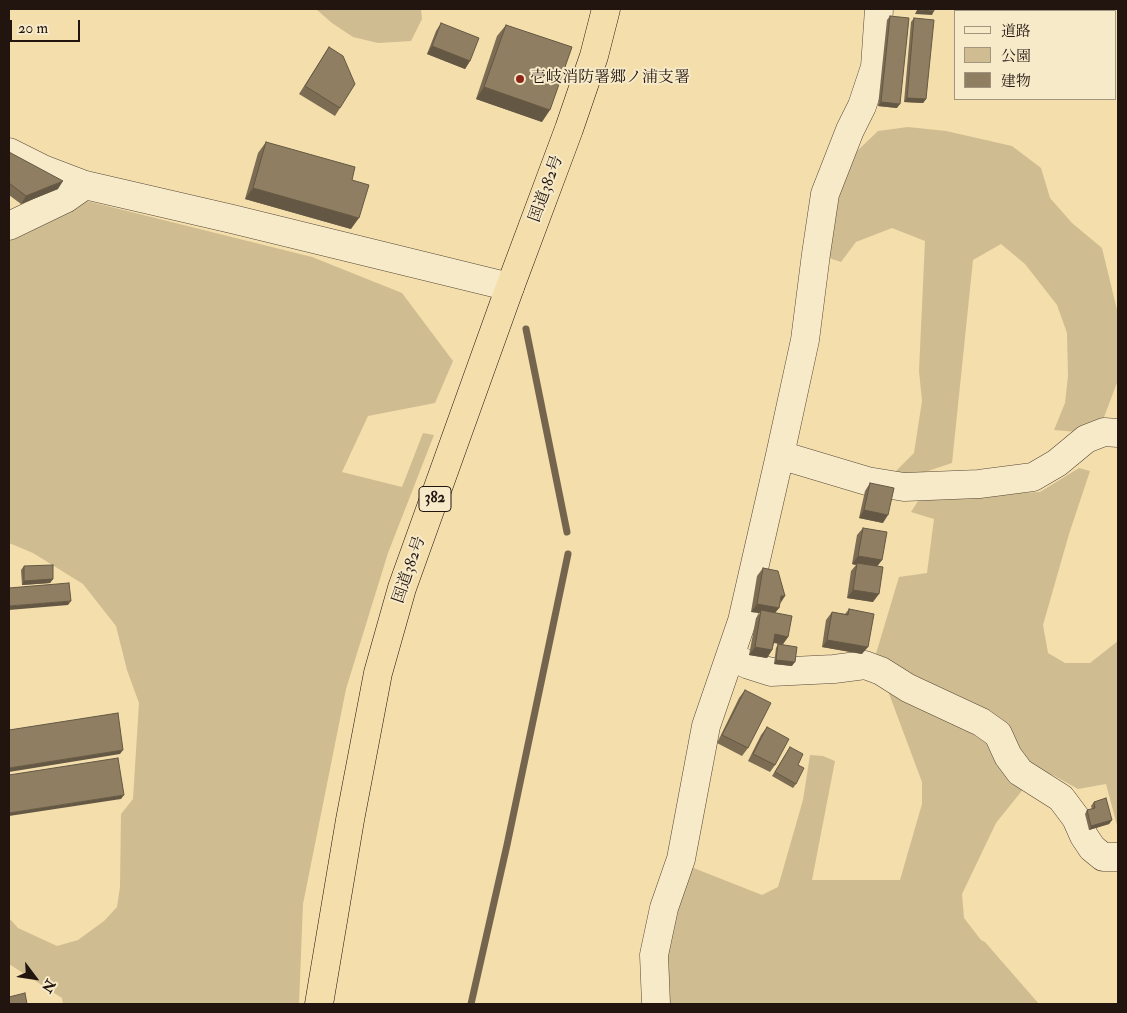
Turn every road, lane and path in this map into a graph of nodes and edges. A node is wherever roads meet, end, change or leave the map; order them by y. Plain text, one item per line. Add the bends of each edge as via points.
1 (606, 9) edge
2 (880, 9) edge
3 (9, 152) edge
4 (85, 185) junction
5 (9, 226) edge
6 (510, 287) junction
7 (1118, 433) edge
8 (780, 454) junction
9 (730, 656) junction
10 (1118, 857) edge
11 (319, 1004) edge
12 (656, 1004) edge

1 - 6 highway, 国道382号 / 382 via 569,129
2 - 8 street via 875,67 825,194 805,340
3 - 4 street
4 - 5 street via 65,199
4 - 6 street
6 - 11 highway, 国道382号 / 382 via 402,588 378,673
7 - 8 street via 1104,432 1086,439 1057,463 1033,477 978,484 904,487 867,481
8 - 9 street via 742,621
9 - 10 street via 771,672 865,665 981,722 998,734 1020,772 1061,798 1092,848 1103,858
9 - 12 street via 706,726 681,859 664,908 654,955

